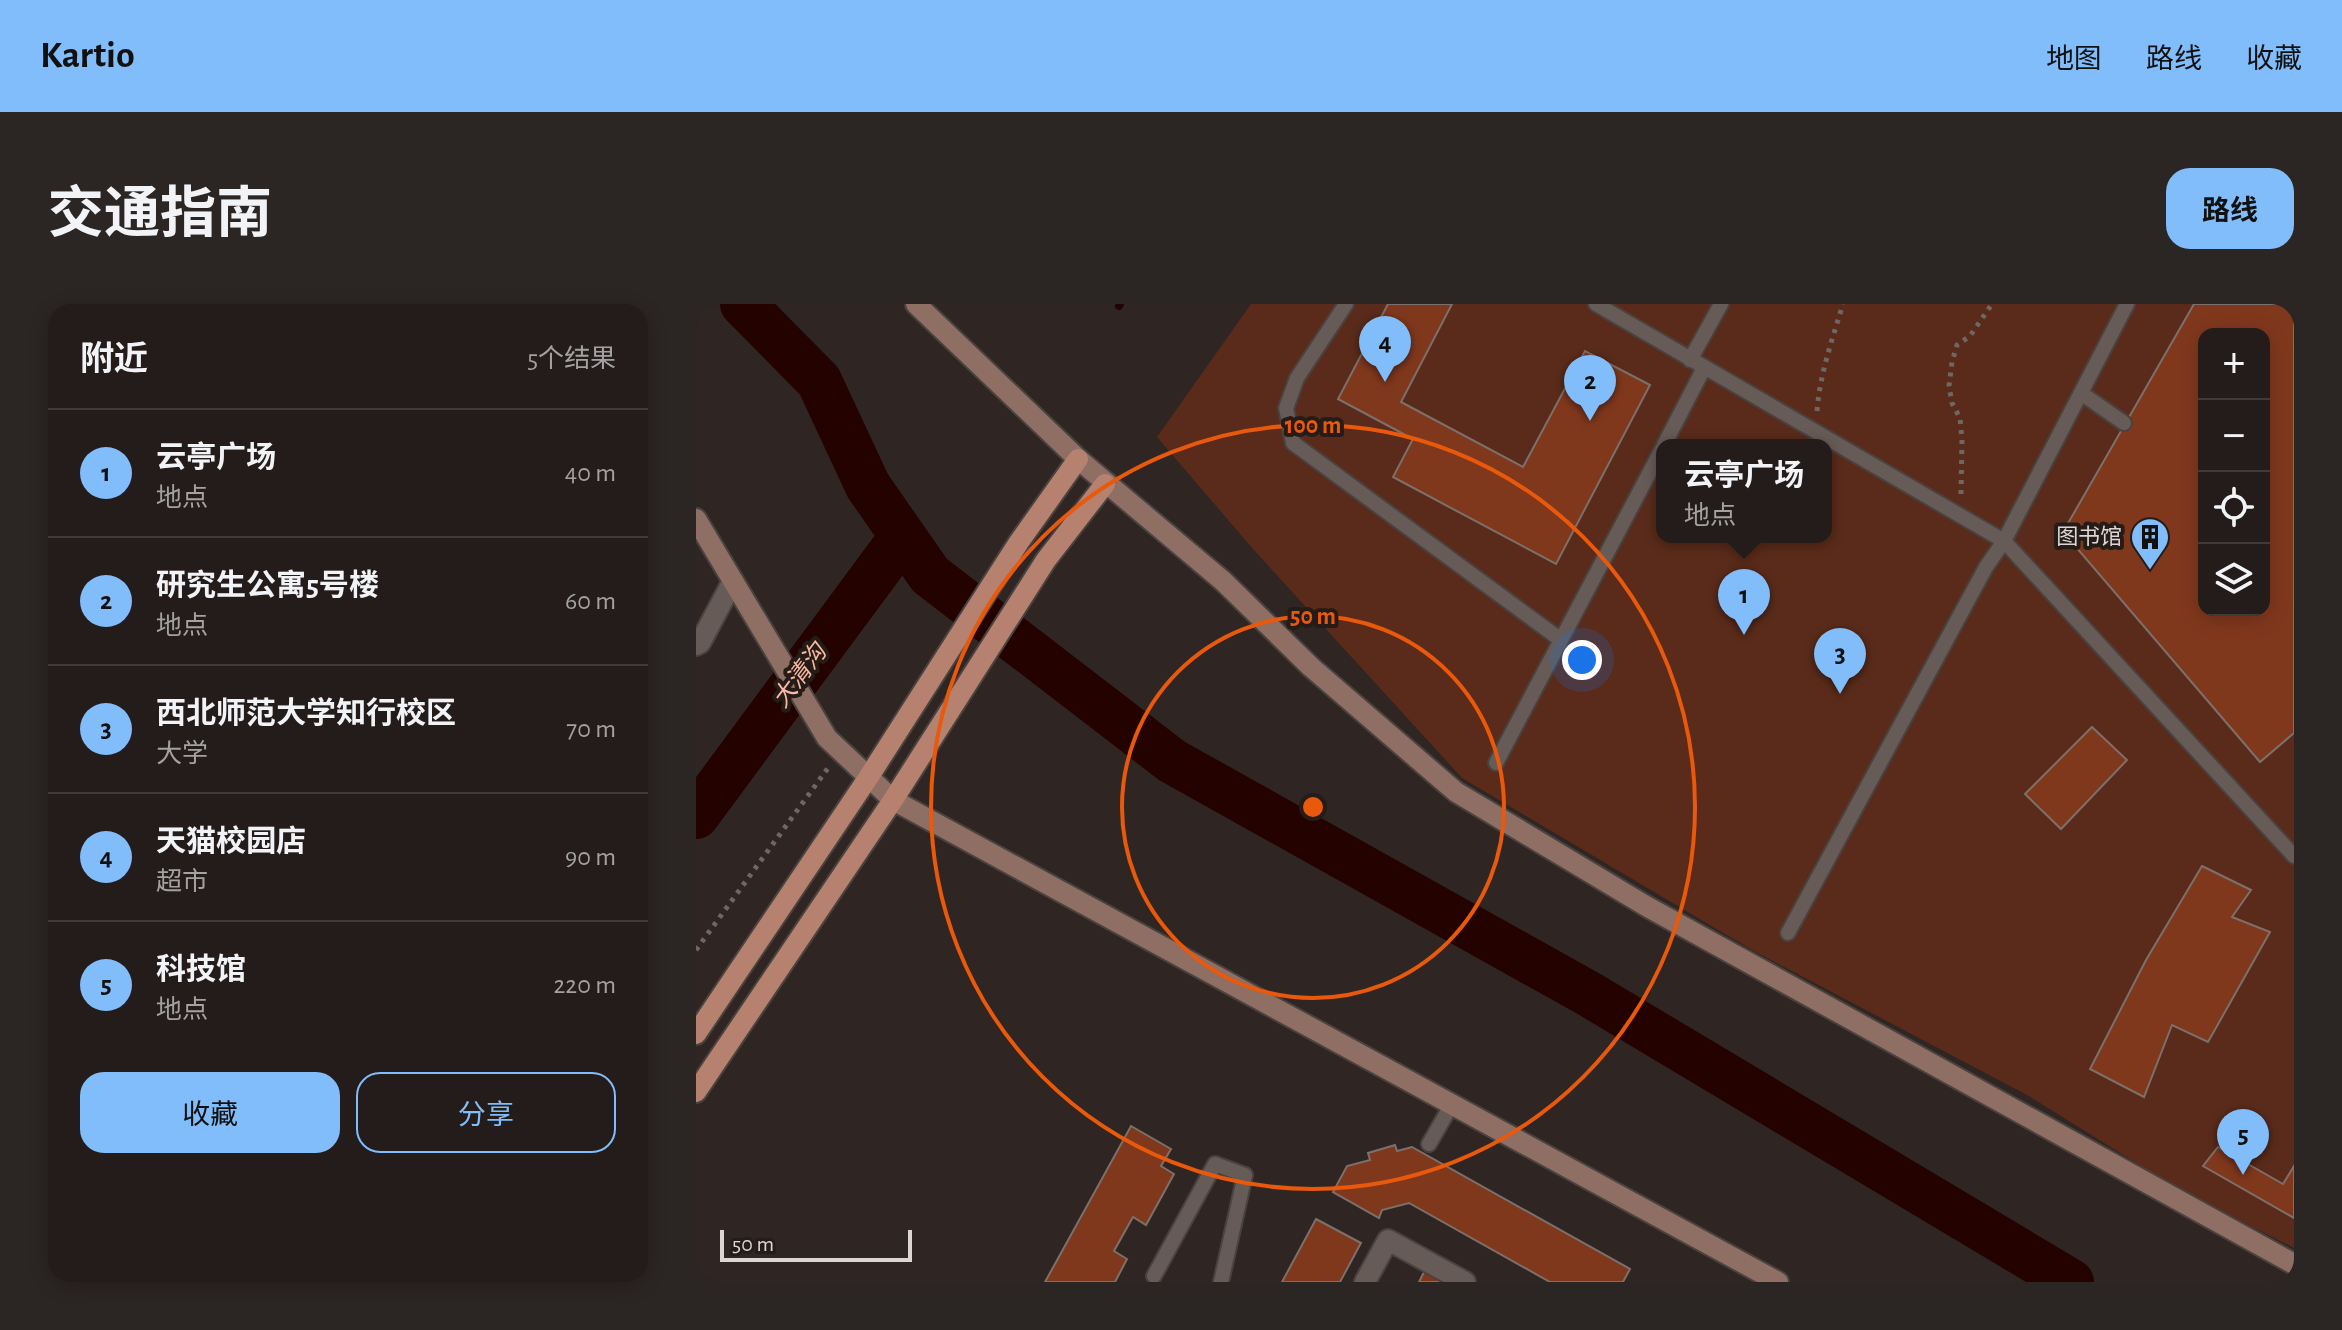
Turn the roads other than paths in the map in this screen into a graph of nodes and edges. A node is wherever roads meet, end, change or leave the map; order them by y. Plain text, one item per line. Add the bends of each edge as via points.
1 (916, 304) edge
2 (1346, 304) edge
3 (1596, 304) edge
4 (1721, 304) edge
5 (2127, 304) edge
6 (1690, 360) junction
7 (1704, 368) junction
8 (2081, 393) junction
9 (2124, 423) dead end
10 (1667, 439) edge
11 (1828, 439) edge
12 (1832, 442) edge
13 (1078, 459) junction
14 (1656, 460) edge
15 (1105, 484) junction
16 (696, 519) edge
17 (2004, 541) junction
18 (737, 590) junction
19 (1561, 640) junction
20 (696, 645) edge
21 (1496, 763) dead end
22 (868, 778) junction
23 (893, 800) junction
24 (2294, 833) edge
25 (2282, 843) junction
26 (2294, 856) edge
27 (1788, 933) dead end
28 (696, 1034) edge
29 (696, 1092) edge
30 (1452, 1104) junction
31 (1429, 1144) dead end
32 (2294, 1264) edge
33 (1154, 1276) dead end
34 (1221, 1282) edge
35 (1365, 1282) edge
36 (1465, 1282) edge
37 (1778, 1282) edge

1 - 13 street
2 - 19 lane via 1297,378 1286,408 1293,443
3 - 6 lane
4 - 6 lane
5 - 8 lane
6 - 7 lane
7 - 10 lane
7 - 11 lane
8 - 9 lane
8 - 17 lane
12 - 17 lane
13 - 15 street
13 - 22 main road
14 - 19 lane
15 - 23 main road via 1046,560
15 - 32 street via 1223,581 1311,667 1456,792 1646,906
16 - 18 street
17 - 25 lane
17 - 27 lane
18 - 20 street
18 - 22 street via 833,744
19 - 21 lane
22 - 23 street
22 - 28 main road
23 - 29 main road
23 - 30 street
24 - 25 lane
25 - 26 lane
30 - 31 lane
30 - 37 street
33 - 34 lane via 1215,1164 1245,1175
35 - 36 street via 1388,1240

